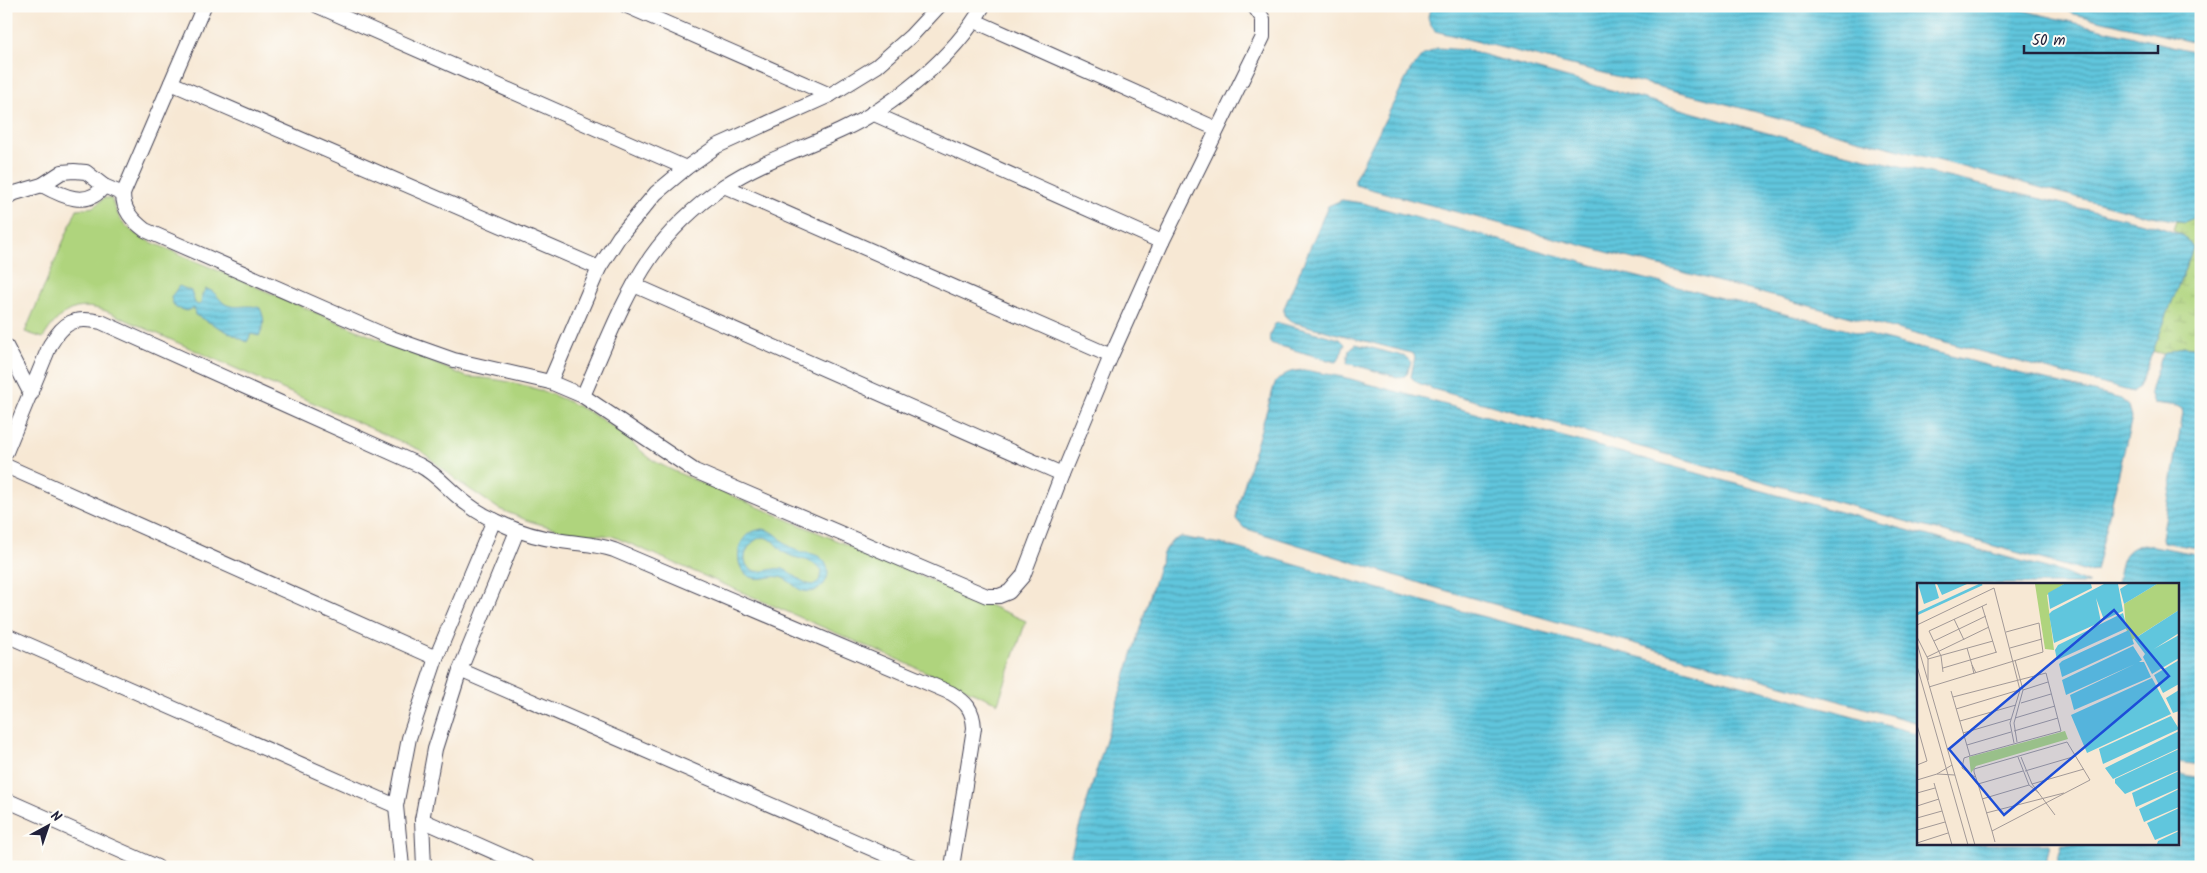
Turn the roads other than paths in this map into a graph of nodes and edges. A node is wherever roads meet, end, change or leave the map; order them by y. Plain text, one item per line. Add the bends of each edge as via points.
1 (204, 6) edge
2 (318, 6) edge
3 (627, 6) edge
4 (939, 6) edge
5 (983, 6) edge
6 (1254, 6) edge
7 (975, 21) junction
8 (171, 83) junction
9 (830, 95) junction
10 (872, 113) junction
11 (1217, 129) junction
12 (686, 168) junction
13 (42, 185) junction
14 (104, 186) junction
15 (724, 186) junction
16 (123, 194) junction
17 (6, 198) edge
18 (1162, 242) junction
19 (599, 268) junction
20 (634, 285) junction
21 (6, 346) edge
22 (1111, 356) junction
23 (550, 382) junction
24 (31, 394) junction
25 (583, 396) junction
26 (6, 452) edge
27 (6, 466) edge
28 (1062, 474) junction
29 (494, 520) junction
30 (517, 530) junction
31 (6, 635) edge
32 (436, 658) junction
33 (460, 670) junction
34 (6, 800) edge
35 (396, 806) junction
36 (422, 820) junction
37 (157, 867) edge
38 (402, 867) edge
39 (424, 867) edge
40 (528, 867) edge
41 (914, 867) edge
42 (952, 867) edge

1 - 8 street
2 - 12 street
3 - 9 street
4 - 9 street via 877,66
5 - 7 street
6 - 11 street via 1263,19 1263,37
7 - 10 street via 938,63 902,94
7 - 11 street
8 - 16 street
8 - 19 street
9 - 12 street via 717,146
10 - 15 street
10 - 18 street
11 - 18 street
12 - 19 street via 656,194 619,237
13 - 14 street via 63,196 87,198 94,197
13 - 14 street via 62,172 74,170 86,172
13 - 17 street
14 - 16 street
15 - 20 street via 686,218 652,256
15 - 22 street
16 - 23 street via 123,204 129,215 145,230 389,336 454,360
18 - 22 street
19 - 23 street
20 - 25 street
20 - 28 street
21 - 24 street
22 - 28 street
23 - 25 street
24 - 26 street
24 - 29 street via 50,345 65,326 75,320 101,322 419,465 457,496
25 - 28 street via 695,471 987,596 1009,592 1023,576
27 - 32 street
29 - 30 street
29 - 32 street
30 - 33 street
30 - 42 street via 614,550 961,700 971,711 974,728
31 - 35 street
32 - 35 street via 409,738
33 - 36 street via 435,749
33 - 41 street
34 - 37 street
35 - 38 street
36 - 39 street
36 - 40 street

